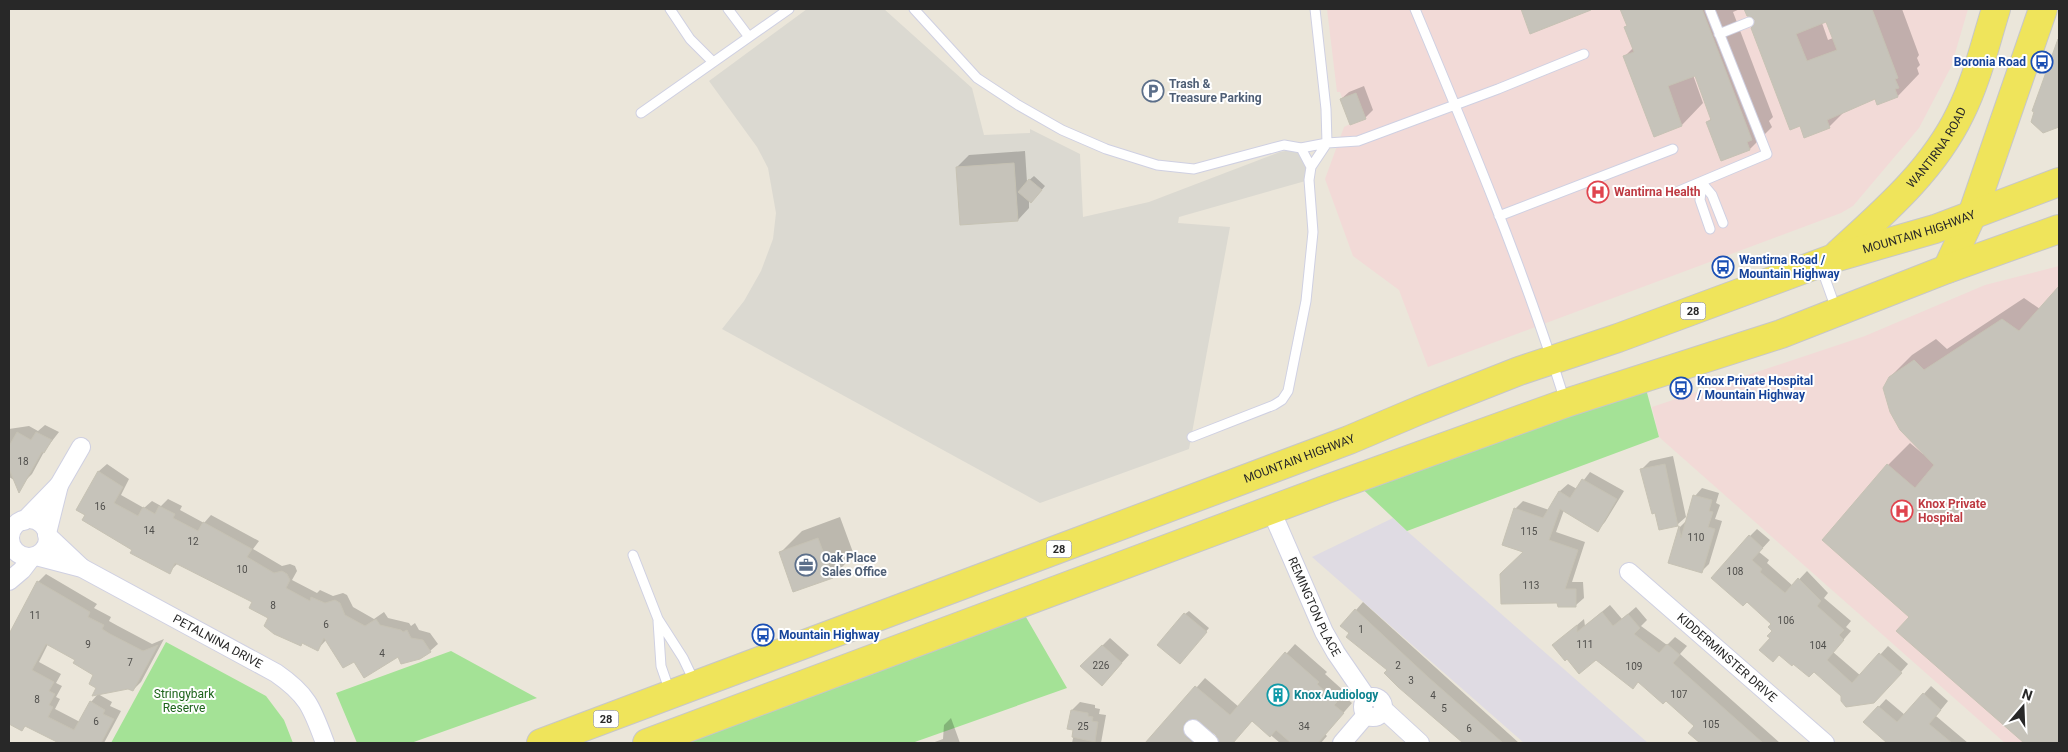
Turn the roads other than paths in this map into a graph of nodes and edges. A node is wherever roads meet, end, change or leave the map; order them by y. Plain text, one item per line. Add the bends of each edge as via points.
1 (670, 9) edge
2 (728, 9) edge
3 (789, 9) edge
4 (914, 9) edge
5 (1315, 9) edge
6 (1415, 9) edge
7 (1996, 9) edge
8 (2043, 9) edge
9 (1710, 10) edge
10 (1749, 22) dead end
11 (1719, 34) junction
12 (749, 37) junction
13 (1584, 54) dead end
14 (713, 62) junction
15 (1455, 106) junction
16 (641, 113) dead end
17 (1327, 143) junction
18 (1301, 148) junction
19 (1673, 149) dead end
20 (1311, 167) junction
21 (2059, 182) edge
22 (1702, 183) junction
23 (1679, 191) dead end
24 (1972, 215) junction
25 (1499, 216) junction
26 (1723, 223) dead end
27 (1710, 229) dead end
28 (2059, 229) edge
29 (1827, 261) junction
30 (1947, 269) junction
31 (1837, 314) junction
32 (1552, 359) junction
33 (1566, 404) junction
34 (1192, 437) dead end
35 (80, 447) dead end
36 (59, 485) junction
37 (1271, 510) junction
38 (14, 530) edge
39 (47, 534) junction
40 (633, 555) dead end
41 (34, 556) junction
42 (9, 562) edge
43 (82, 568) junction
44 (1629, 572) dead end
45 (9, 581) edge
46 (658, 619) junction
47 (696, 685) junction
48 (671, 694) junction
49 (1367, 707) junction
50 (697, 724) junction
51 (1193, 730) dead end
52 (325, 743) edge
53 (541, 743) edge
54 (647, 743) edge
55 (1209, 743) edge
56 (1342, 743) edge
57 (1420, 743) edge
58 (1825, 743) edge

1 - 14 lane via 690,39
2 - 12 lane
3 - 12 lane
4 - 18 lane via 976,78 1062,130 1106,149 1157,165 1194,169 1284,145
5 - 17 lane
6 - 15 lane
7 - 29 main road, WANTIRNA ROAD via 1971,89 1942,145 1927,167 1888,208
8 - 24 main road
9 - 11 lane
10 - 11 lane
11 - 22 lane via 1767,154
12 - 14 lane
13 - 15 lane
14 - 16 lane
15 - 17 lane via 1358,141
15 - 25 lane
17 - 18 lane
17 - 20 lane
18 - 20 lane
19 - 25 lane
20 - 34 lane via 1313,232 1306,301 1288,390 1274,405
21 - 24 main road, MOUNTAIN HIGHWAY / 28
22 - 23 lane
22 - 26 lane via 1712,195
22 - 27 lane via 1700,200
24 - 29 main road, MOUNTAIN HIGHWAY / 28
24 - 30 main road
25 - 32 lane
28 - 30 main road
29 - 31 lane
29 - 32 main road, MOUNTAIN HIGHWAY / 28
30 - 31 main road
31 - 33 main road
32 - 33 lane
32 - 47 main road, MOUNTAIN HIGHWAY / 28 via 1349,440
33 - 37 main road
35 - 36 street
36 - 38 street
36 - 39 street
37 - 49 street, REMINGTON PLACE via 1324,632
37 - 50 main road
38 - 39 street via 30,520 40,523
38 - 41 street via 16,552 26,557
38 - 42 street
39 - 41 street via 45,548
39 - 43 street, PETALNINA DRIVE
40 - 46 lane
41 - 43 street, PETALNINA DRIVE
41 - 45 street
43 - 52 street, PETALNINA DRIVE via 289,682 310,703
44 - 58 street, KIDDERMINSTER DRIVE
46 - 47 lane
46 - 48 lane via 662,666
47 - 48 main road, MOUNTAIN HIGHWAY / 28
47 - 50 main road
48 - 50 main road
48 - 53 main road, MOUNTAIN HIGHWAY / 28
49 - 56 street
49 - 57 street via 1371,718 1378,716 1383,708
50 - 54 main road
51 - 55 street

